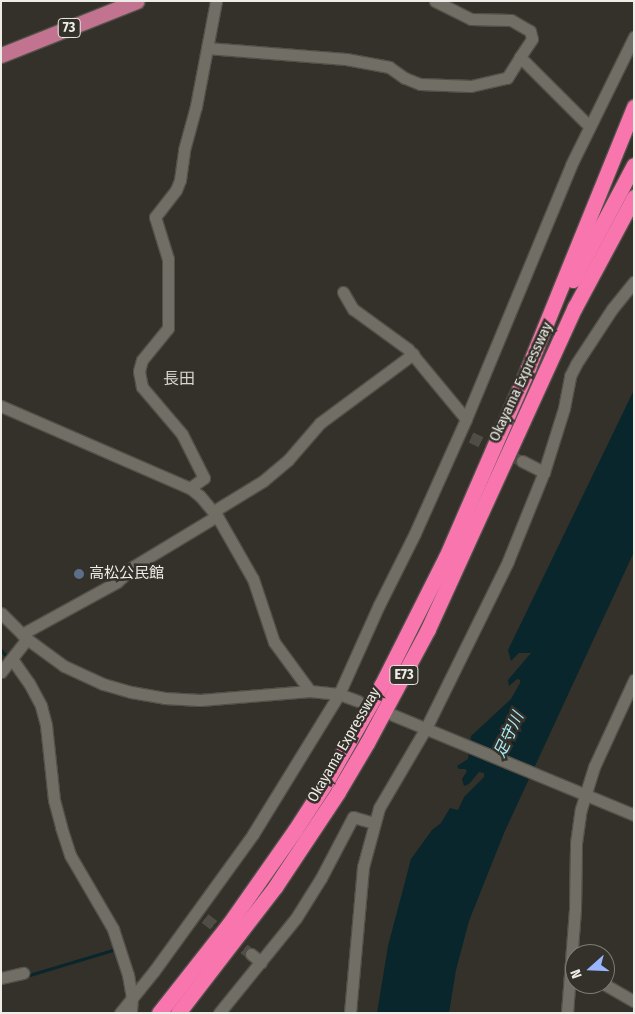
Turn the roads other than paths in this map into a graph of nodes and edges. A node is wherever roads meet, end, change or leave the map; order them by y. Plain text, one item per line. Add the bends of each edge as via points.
1 (137, 1) edge
2 (216, 1) edge
3 (435, 1) edge
4 (634, 37) edge
5 (207, 48) junction
6 (1, 55) edge
7 (520, 58) junction
8 (634, 107) edge
9 (589, 126) junction
10 (634, 165) edge
11 (634, 197) edge
12 (634, 212) edge
13 (634, 282) edge
14 (343, 292) dead end
15 (575, 306) junction
16 (413, 354) junction
17 (528, 368) junction
18 (1, 406) edge
19 (466, 419) junction
20 (522, 461) tunnel mouth
21 (544, 472) junction
22 (190, 488) junction
23 (215, 513) junction
24 (1, 613) edge
25 (25, 637) junction
26 (8, 664) edge
27 (634, 680) edge
28 (310, 691) junction
29 (339, 694) junction
30 (358, 701) dead end
31 (394, 715) dead end
32 (429, 729) junction
33 (583, 794) junction
34 (634, 815) edge
35 (374, 823) junction
36 (575, 910) junction
37 (578, 944) edge
38 (251, 954) tunnel mouth
39 (261, 962) junction
40 (23, 973) dead end
41 (1, 978) edge
42 (615, 990) edge
43 (132, 998) junction
44 (634, 1000) edge
45 (120, 1013) edge
46 (131, 1013) edge
47 (159, 1013) edge
48 (178, 1013) edge
49 (219, 1013) edge
50 (350, 1013) edge
51 (567, 1013) edge

1 - 6 main road, 73
2 - 5 street
3 - 7 street via 471,19 511,20 530,31 532,39
4 - 9 street
5 - 7 street via 346,59 389,67 420,84 471,86 506,78
5 - 22 street via 182,156 180,180 155,217 168,259 168,328 142,360 138,371 142,387 182,434 204,478
7 - 9 street
8 - 17 highway
9 - 19 street
10 - 17 highway
11 - 15 highway
12 - 15 highway
13 - 21 street via 612,309 570,376 564,408
14 - 16 street via 353,308
15 - 48 highway, Okayama Expressway / E73 via 428,629 367,743 275,887
16 - 19 street
16 - 23 street via 320,423 288,460 263,481
17 - 47 highway, Okayama Expressway / E73 via 446,557 355,733 263,878
18 - 22 street
19 - 29 street via 466,434 378,604
20 - 21 street
21 - 32 street via 508,561
22 - 23 street
23 - 25 street via 134,566 117,582
23 - 28 street via 257,588 274,642
24 - 25 street
25 - 26 street
25 - 28 street via 64,666 86,677 147,696 200,700
26 - 43 street via 33,690 44,716 54,800 64,838 70,855 114,929
27 - 33 street
28 - 29 street
29 - 30 street
29 - 43 street via 201,915
31 - 32 street
32 - 33 street
32 - 35 street via 384,800
33 - 34 street
33 - 36 street via 576,843
35 - 39 street via 353,817 296,918
35 - 50 street via 362,867
36 - 37 street
36 - 51 street
38 - 39 street
39 - 49 street
40 - 41 street
42 - 44 street
43 - 45 street
43 - 46 street

